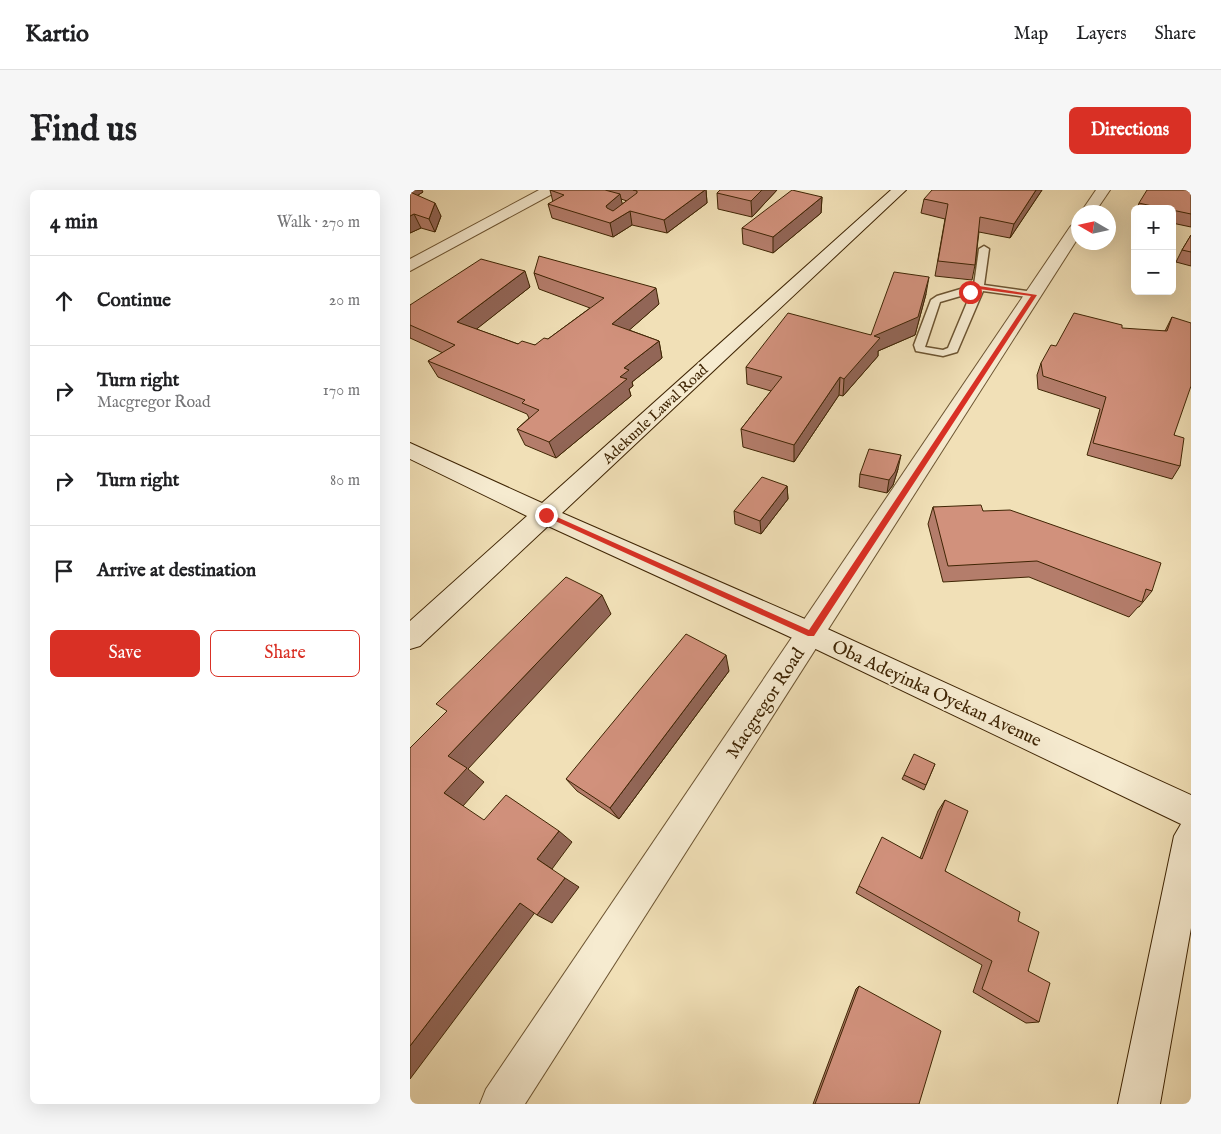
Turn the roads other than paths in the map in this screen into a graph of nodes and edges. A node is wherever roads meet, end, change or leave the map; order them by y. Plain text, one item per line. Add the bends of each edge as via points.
1 (549, 190) edge
2 (898, 190) edge
3 (1103, 190) edge
4 (1093, 205) edge
5 (1071, 239) edge
6 (984, 248) dead end
7 (410, 266) edge
8 (979, 287) junction
9 (1034, 295) junction
10 (410, 450) edge
11 (546, 515) junction
12 (811, 634) junction
13 (410, 638) edge
14 (1191, 812) edge
15 (1191, 836) edge
16 (501, 1104) edge
17 (1139, 1104) edge

1 - 7 main road
2 - 11 main road, Adekunle Lawal Road
3 - 4 main road
5 - 9 main road, Macgregor Road
6 - 8 lane
8 - 8 lane via 953,350 943,353 920,348 936,300
8 - 9 lane
9 - 12 main road, Macgregor Road
10 - 11 main road, Oba Adeyinka Oyekan Avenue
11 - 12 main road, Oba Adeyinka Oyekan Avenue
11 - 13 main road, Adekunle Lawal Road
12 - 14 main road, Oba Adeyinka Oyekan Avenue
12 - 16 main road, Macgregor Road
15 - 17 main road

